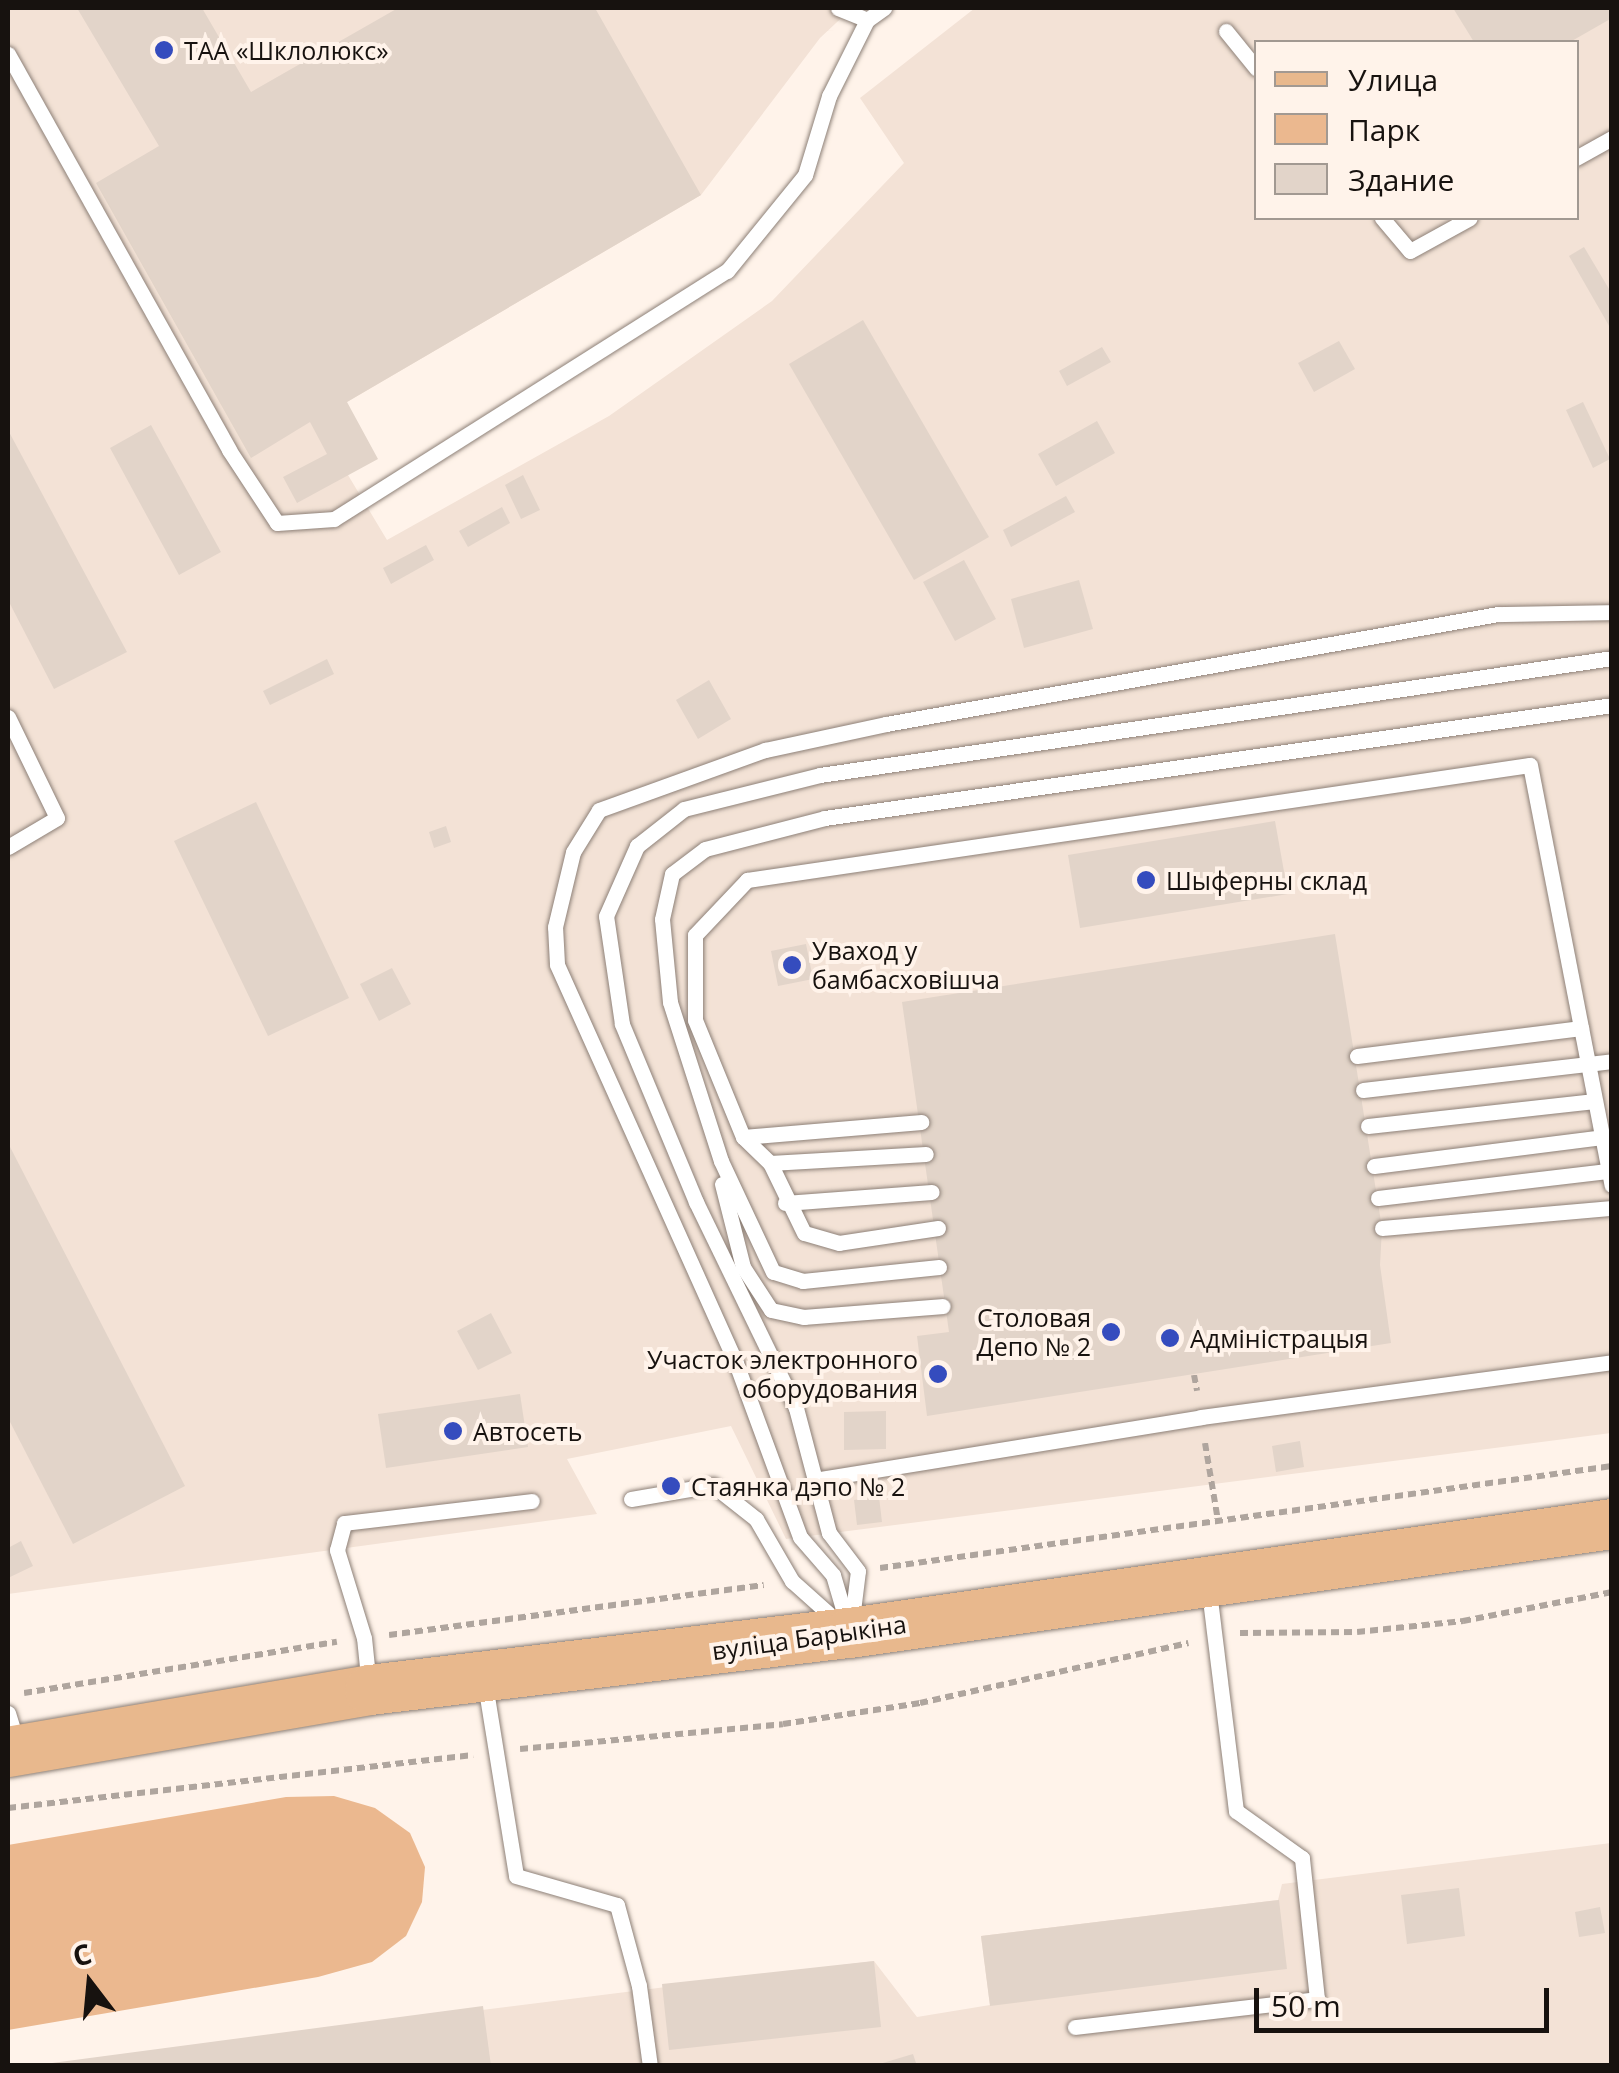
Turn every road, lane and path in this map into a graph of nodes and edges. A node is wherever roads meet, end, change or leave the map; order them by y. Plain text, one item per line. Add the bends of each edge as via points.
1 (838, 8) edge
2 (884, 8) edge
3 (867, 20) junction
4 (1226, 31) dead end
5 (8, 54) edge
6 (1254, 66) edge
7 (1612, 138) edge
8 (1579, 156) edge
9 (1384, 220) edge
10 (1466, 220) edge
11 (1612, 612) edge
12 (1612, 658) edge
13 (1612, 705) edge
14 (8, 717) edge
15 (8, 847) edge
16 (1582, 1028) junction
17 (1357, 1056) dead end
18 (1612, 1061) edge
19 (1588, 1064) junction
20 (1362, 1090) dead end
21 (1595, 1101) junction
22 (706, 1122) junction
23 (922, 1122) dead end
24 (1368, 1126) dead end
25 (1602, 1136) junction
26 (743, 1138) junction
27 (926, 1154) dead end
28 (770, 1163) junction
29 (1374, 1166) dead end
30 (1610, 1178) edge
31 (932, 1192) dead end
32 (1378, 1198) dead end
33 (785, 1203) junction
34 (1612, 1208) edge
35 (938, 1228) dead end
36 (1382, 1228) dead end
37 (939, 1267) dead end
38 (943, 1306) dead end
39 (1612, 1362) edge
40 (1194, 1374) dead end
41 (1201, 1417) junction
42 (814, 1480) junction
43 (631, 1499) dead end
44 (532, 1502) dead end
45 (1218, 1521) dead end
46 (1612, 1524) edge
47 (1208, 1581) junction
48 (1612, 1592) edge
49 (850, 1633) junction
50 (1216, 1639) junction
51 (485, 1680) junction
52 (370, 1690) junction
53 (11, 1738) edge
54 (492, 1752) junction
55 (8, 1808) edge
56 (1075, 2027) dead end
57 (650, 2066) edge

1 - 3 lane
2 - 3 lane
3 - 5 lane via 829,96 805,175 727,271 334,519 277,524 228,450
4 - 6 lane
7 - 8 lane
9 - 10 lane via 1410,251
11 - 49 lane via 1498,614 886,724 764,750 599,810 573,852 555,926 557,964 736,1363 800,1537 832,1575
12 - 42 lane via 820,775 684,809 637,846 606,916 622,1024 696,1202 796,1408
13 - 22 lane via 826,818 705,849 672,874 662,919 670,1002
14 - 15 lane via 57,818
16 - 17 lane
16 - 19 lane
16 - 26 lane via 1530,765 746,880 695,935 695,1020
18 - 19 lane
19 - 20 lane
19 - 21 lane
21 - 24 lane
21 - 25 lane
22 - 37 lane via 774,1272 803,1281
22 - 38 lane via 743,1266 771,1310 804,1317
23 - 26 lane
25 - 29 lane
25 - 30 lane
26 - 28 lane
27 - 28 lane
28 - 33 lane
30 - 32 lane
31 - 33 lane
33 - 35 lane via 804,1233 839,1243
34 - 36 lane
39 - 41 lane
40 - 41 path
41 - 42 lane
41 - 45 path
42 - 49 lane via 829,1533 858,1571
43 - 49 lane via 712,1485 756,1519 792,1581
44 - 52 lane via 344,1523 338,1550 364,1638
46 - 47 main road, вуліца Барыкіна
47 - 49 main road, вуліца Барыкіна
47 - 50 lane
48 - 50 path via 1463,1621 1357,1632 1258,1629
49 - 51 main road, вуліца Барыкіна
50 - 54 path via 1124,1653 920,1703
50 - 56 lane via 1236,1810 1302,1858 1316,1999
51 - 52 main road, вуліца Барыкіна
51 - 54 lane
52 - 53 main road, вуліца Барыкіна
54 - 55 path
54 - 57 lane via 516,1876 617,1906 639,1986

